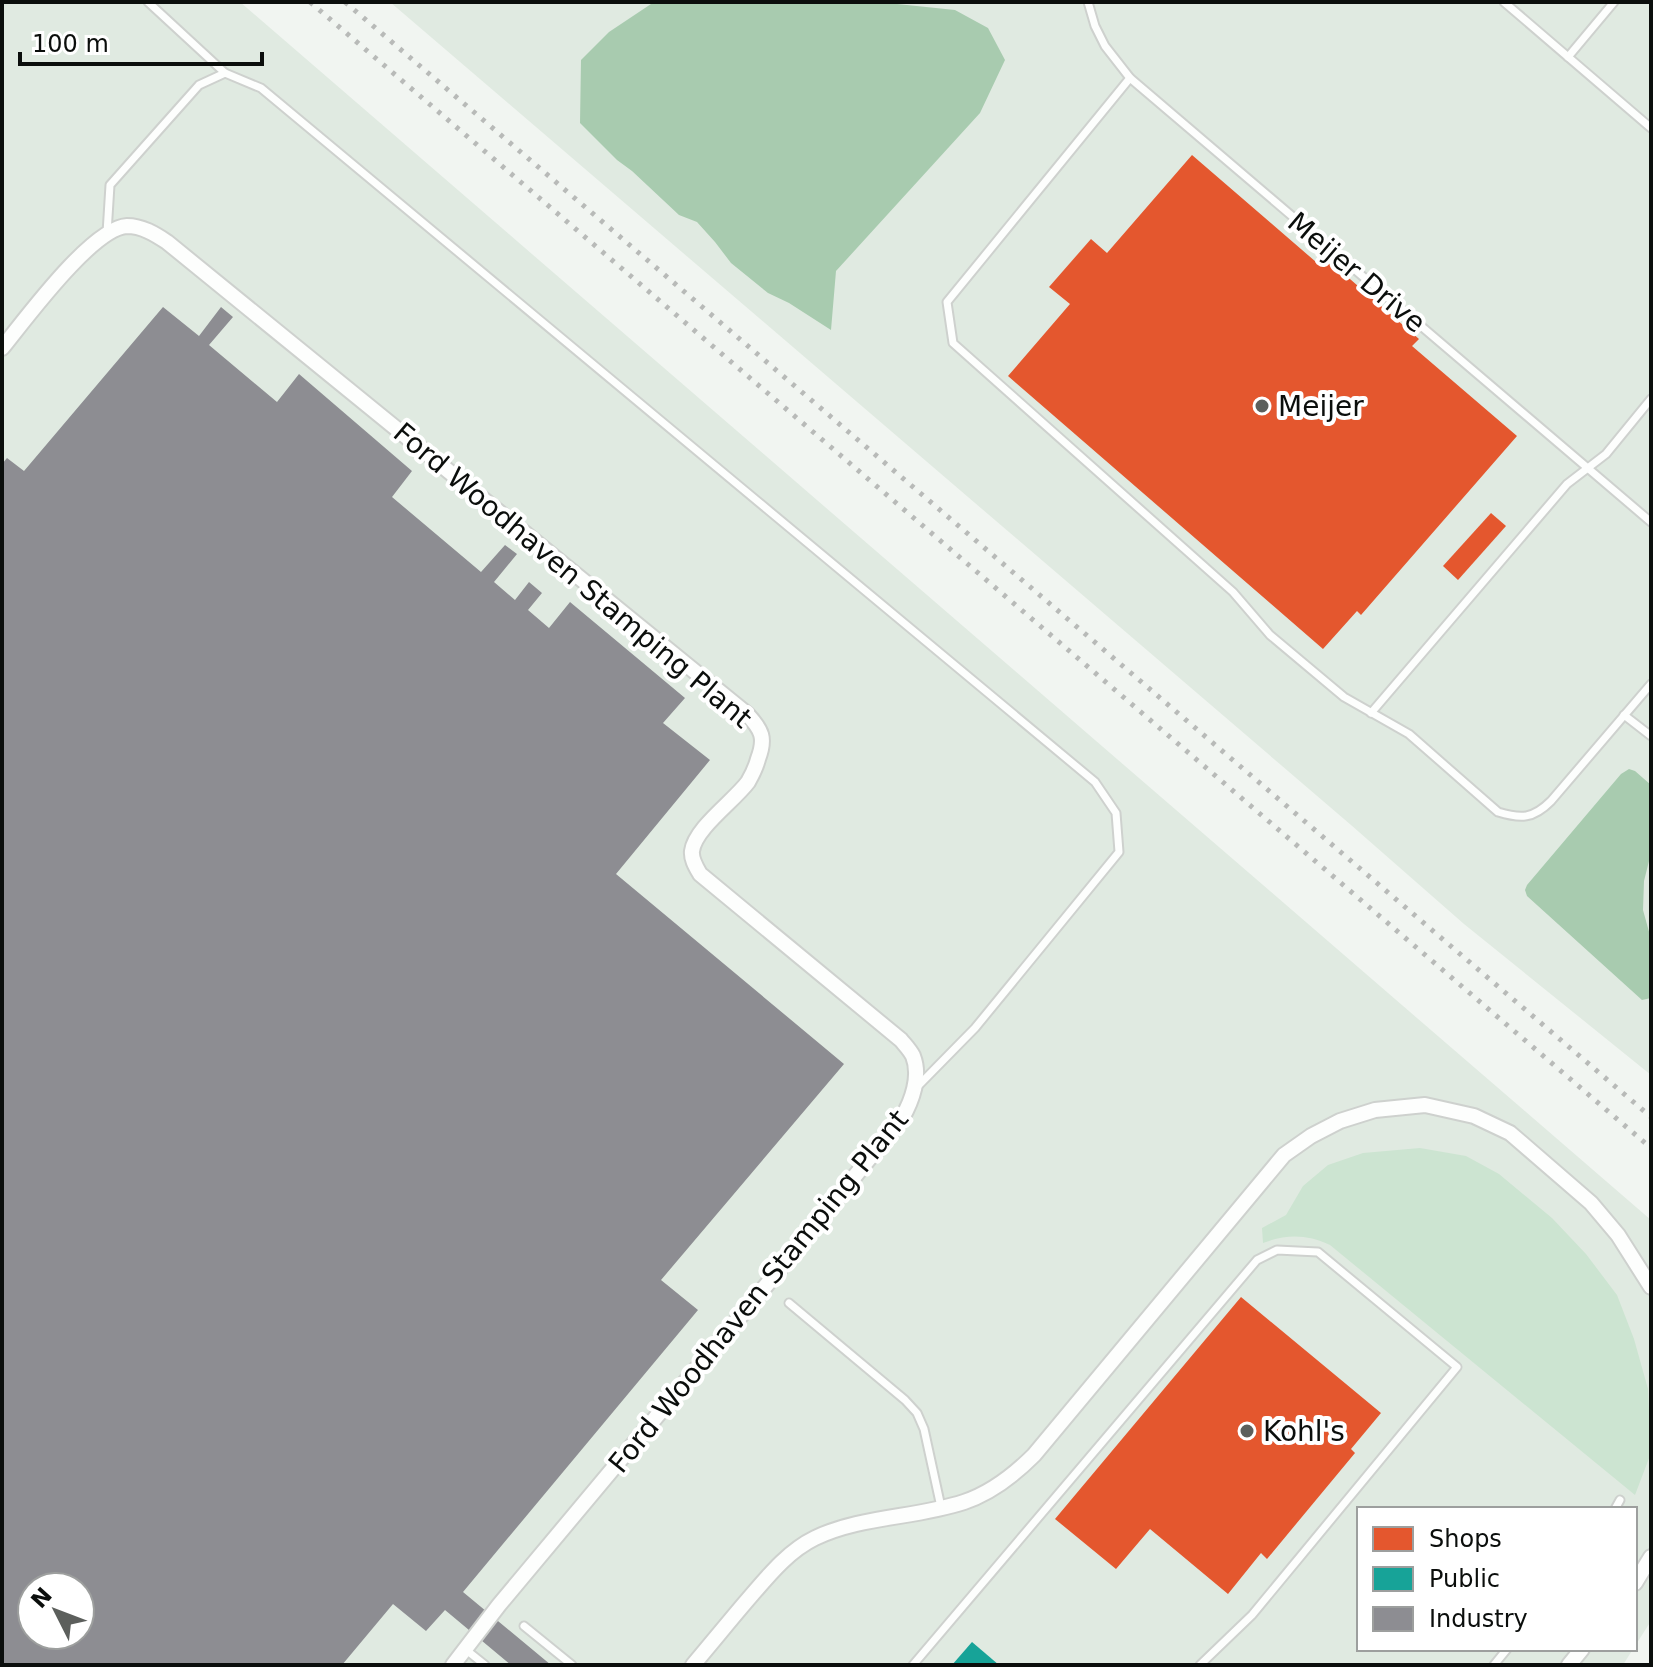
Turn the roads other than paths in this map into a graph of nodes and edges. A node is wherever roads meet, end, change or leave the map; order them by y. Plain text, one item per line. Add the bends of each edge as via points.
1 (148, 2) edge
2 (1088, 2) edge
3 (1504, 2) edge
4 (1614, 2) edge
5 (1568, 57) junction
6 (225, 73) junction
7 (1130, 78) junction
8 (1651, 128) edge
9 (107, 233) junction
10 (2, 348) edge
11 (1651, 399) edge
12 (1588, 468) junction
13 (1651, 522) edge
14 (1651, 684) edge
15 (1371, 713) junction
16 (1624, 715) junction
17 (1651, 736) edge
18 (914, 1091) junction
19 (1651, 1287) edge
20 (789, 1303) dead end
21 (1620, 1500) dead end
22 (941, 1507) junction
23 (1616, 1507) edge
24 (1651, 1557) edge
25 (1637, 1580) edge
26 (524, 1626) dead end
27 (465, 1649) junction
28 (453, 1665) edge
29 (485, 1665) edge
30 (572, 1665) edge
31 (693, 1665) edge
32 (913, 1665) edge
33 (1200, 1665) edge

1 - 6 lane
2 - 7 lane, Meijer Drive via 1105,46
3 - 5 lane
4 - 5 lane
5 - 8 lane
6 - 9 lane via 199,85 110,185
6 - 18 lane via 261,88 1102,792 1116,813 1119,852 975,1028
7 - 12 lane, Meijer Drive
7 - 15 lane via 947,302 953,343 1233,592 1270,635
9 - 10 street via 75,261
9 - 18 street, Ford Woodhaven Stamping Plant via 138,227 167,242 747,714 763,736 762,749 747,783 695,841 695,865 901,1040 912,1053
11 - 12 lane
12 - 13 lane, Meijer Drive
12 - 15 lane via 1567,484
14 - 16 lane
15 - 16 lane via 1409,734 1498,812 1516,818 1538,813 1551,801
16 - 17 lane
18 - 27 street, Ford Woodhaven Stamping Plant via 902,1118
19 - 22 street via 1591,1203 1510,1133 1474,1116 1425,1105 1352,1117 1284,1155 1016,1473 964,1502
20 - 22 lane via 917,1413
21 - 23 lane
22 - 31 street via 814,1538 767,1578
24 - 25 street
26 - 30 lane
27 - 28 street, Ford Woodhaven Stamping Plant
27 - 29 lane
32 - 33 lane via 1257,1260 1277,1250 1318,1252 1457,1367 1252,1615

